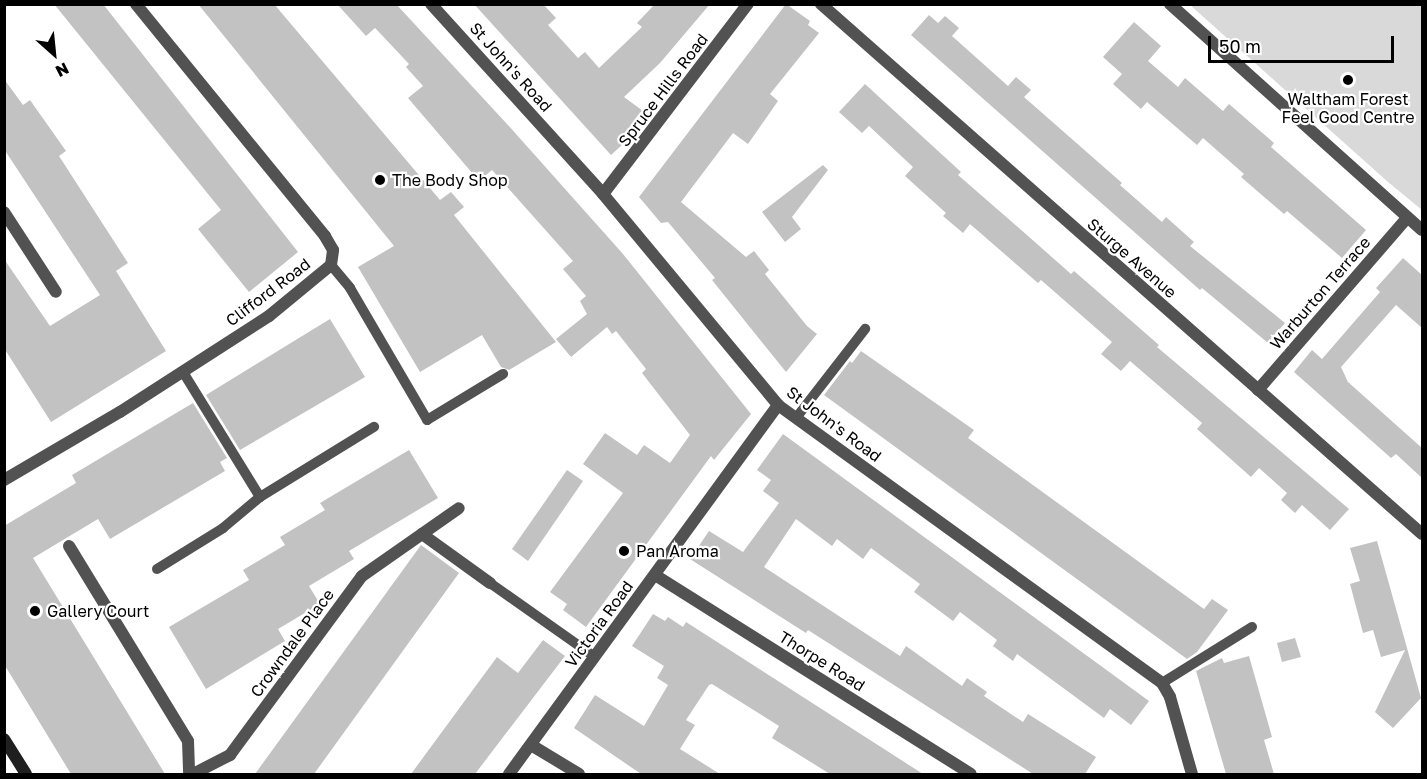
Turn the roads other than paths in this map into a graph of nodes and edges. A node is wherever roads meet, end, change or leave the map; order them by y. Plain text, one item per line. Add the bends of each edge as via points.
1 (136, 4) edge
2 (431, 4) edge
3 (748, 4) edge
4 (821, 4) edge
5 (1170, 4) edge
6 (603, 194) junction
7 (4, 212) edge
8 (1407, 218) junction
9 (1422, 230) edge
10 (331, 265) junction
11 (56, 292) dead end
12 (865, 329) dead end
13 (183, 372) junction
14 (503, 374) dead end
15 (1258, 390) junction
16 (778, 405) junction
17 (796, 418) junction
18 (374, 427) dead end
19 (4, 480) edge
20 (260, 496) junction
21 (459, 508) dead end
22 (422, 534) junction
23 (1422, 534) edge
24 (69, 546) dead end
25 (157, 569) dead end
26 (655, 575) junction
27 (490, 583) joint
28 (1252, 627) dead end
29 (595, 657) junction
30 (1162, 683) junction
31 (4, 738) edge
32 (531, 745) junction
33 (26, 774) edge
34 (189, 774) edge
35 (193, 774) edge
36 (509, 774) edge
37 (579, 774) edge
38 (971, 774) edge
39 (1192, 774) edge

1 - 10 street, Clifford Road via 325,236 333,250
2 - 6 street, St John's Road
3 - 6 street, Spruce Hills Road
4 - 15 street, Sturge Avenue
5 - 8 street
6 - 16 street, St John's Road
7 - 11 street
8 - 9 street
8 - 15 street, Warburton Terrace
10 - 13 street, Clifford Road via 269,316
10 - 14 lane via 350,288 428,420
12 - 17 lane
13 - 19 street, Clifford Road
13 - 20 lane
15 - 23 street, Sturge Avenue
16 - 17 street, St John's Road
16 - 26 street, Victoria Road
17 - 30 street, St John's Road
18 - 20 lane
20 - 25 lane via 223,528
21 - 22 street, Crowndale Place
22 - 27 street
22 - 35 street, Crowndale Place via 362,576 230,755
24 - 34 street via 188,741
26 - 29 street, Victoria Road
26 - 38 street, Thorpe Road
27 - 29 lane
28 - 30 lane
29 - 32 street, Victoria Road
30 - 39 street via 1170,697
31 - 33 main road
32 - 36 street, Victoria Road
32 - 37 street

